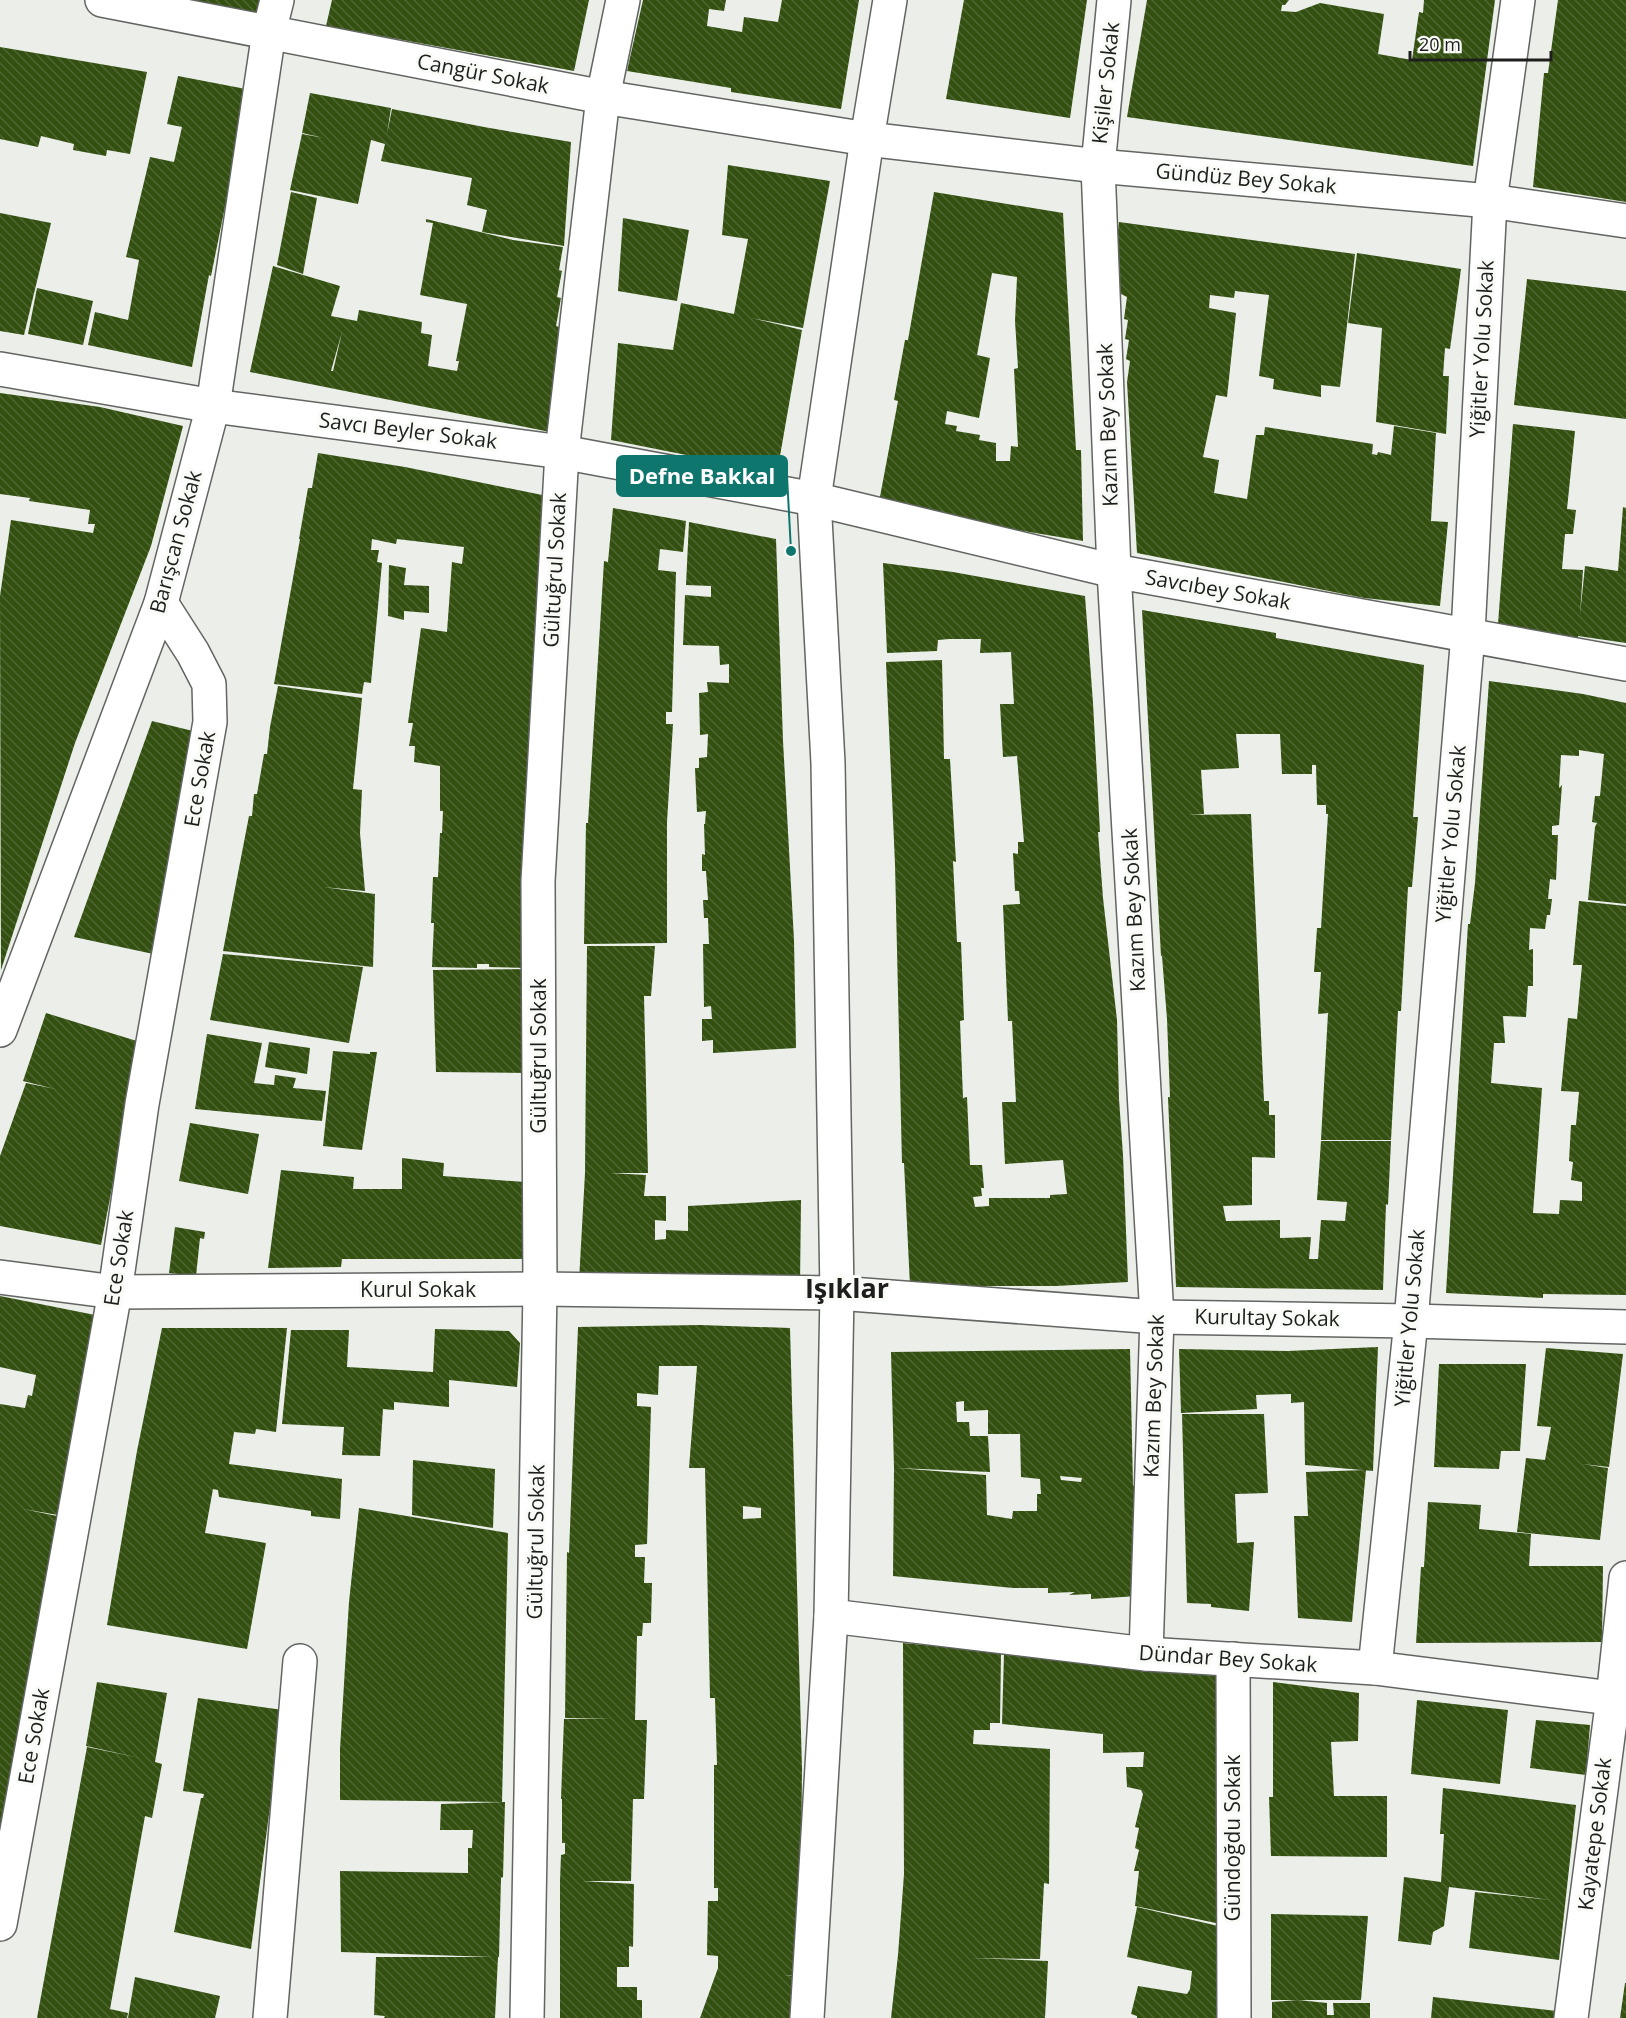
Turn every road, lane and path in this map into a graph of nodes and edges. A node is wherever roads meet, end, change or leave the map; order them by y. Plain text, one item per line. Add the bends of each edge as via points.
1 (102, 0) edge
2 (278, 0) edge
3 (623, 0) edge
4 (890, 0) edge
5 (1114, 0) edge
6 (1518, 0) edge
7 (268, 32) junction
8 (603, 97) junction
9 (867, 139) junction
10 (1098, 166) junction
11 (1490, 201) junction
12 (1626, 221) edge
13 (0, 369) edge
14 (213, 406) junction
15 (562, 452) junction
16 (814, 499) junction
17 (1114, 571) junction
18 (161, 603) junction
19 (1468, 634) junction
20 (1626, 664) edge
21 (0, 1030) edge
22 (0, 1277) edge
23 (540, 1289) junction
24 (115, 1292) junction
25 (837, 1293) junction
26 (1157, 1317) junction
27 (1411, 1321) junction
28 (1626, 1327) edge
29 (1626, 1578) edge
30 (831, 1616) junction
31 (1146, 1654) junction
32 (1233, 1659) junction
33 (300, 1661) dead end
34 (1375, 1668) junction
35 (1620, 1699) edge
36 (0, 1923) edge
37 (270, 2018) edge
38 (527, 2018) edge
39 (807, 2018) edge
40 (1234, 2018) edge
41 (1571, 2018) edge

1 - 7 street, Cangür Sokak
2 - 7 street, Barışcan Sokak
3 - 8 street, Gültuğrul Sokak
4 - 9 street
5 - 10 street, Kişiler Sokak
6 - 11 street, Yiğitler Yolu Sokak
7 - 8 street, Cangür Sokak
7 - 14 street, Barışcan Sokak
8 - 9 street, Cangür Sokak
8 - 15 street, Gültuğrul Sokak
9 - 10 street, Gündüz Bey Sokak
9 - 16 street
10 - 11 street, Gündüz Bey Sokak
10 - 17 street, Kazım Bey Sokak
11 - 12 street, Gündüz Bey Sokak
11 - 19 street, Yiğitler Yolu Sokak
13 - 14 street, Savcı Beyler Sokak
14 - 15 street, Savcı Beyler Sokak
14 - 18 street, Barışcan Sokak
15 - 16 street, Savcı Beyler Sokak
15 - 23 street, Gültuğrul Sokak via 538,881
16 - 17 street, Savcıbey Sokak
16 - 25 street via 828,763
17 - 19 street, Savcıbey Sokak
17 - 26 street, Kazım Bey Sokak
18 - 21 street, Barışcan Sokak
18 - 24 street, Ece Sokak via 209,684 210,722 142,1104
19 - 20 street, Savcıbey Sokak
19 - 27 street, Yiğitler Yolu Sokak
22 - 24 street, Kurul Sokak
23 - 24 street, Kurul Sokak
23 - 25 street, Kurul Sokak
23 - 38 street, Gültuğrul Sokak
24 - 36 street, Ece Sokak
25 - 26 street, Kurultay Sokak
25 - 30 street
26 - 27 street, Kurultay Sokak
26 - 31 street, Kazım Bey Sokak
27 - 28 street, Kurultay Sokak
27 - 34 street, Yiğitler Yolu Sokak
29 - 35 street, Kayatepe Sokak
30 - 31 street, Dündar Bey Sokak
30 - 39 street
31 - 32 street, Dündar Bey Sokak
32 - 34 street, Dündar Bey Sokak
32 - 40 street, Gündoğdu Sokak
33 - 37 street
34 - 35 street, Dündar Bey Sokak
35 - 41 street, Kayatepe Sokak

